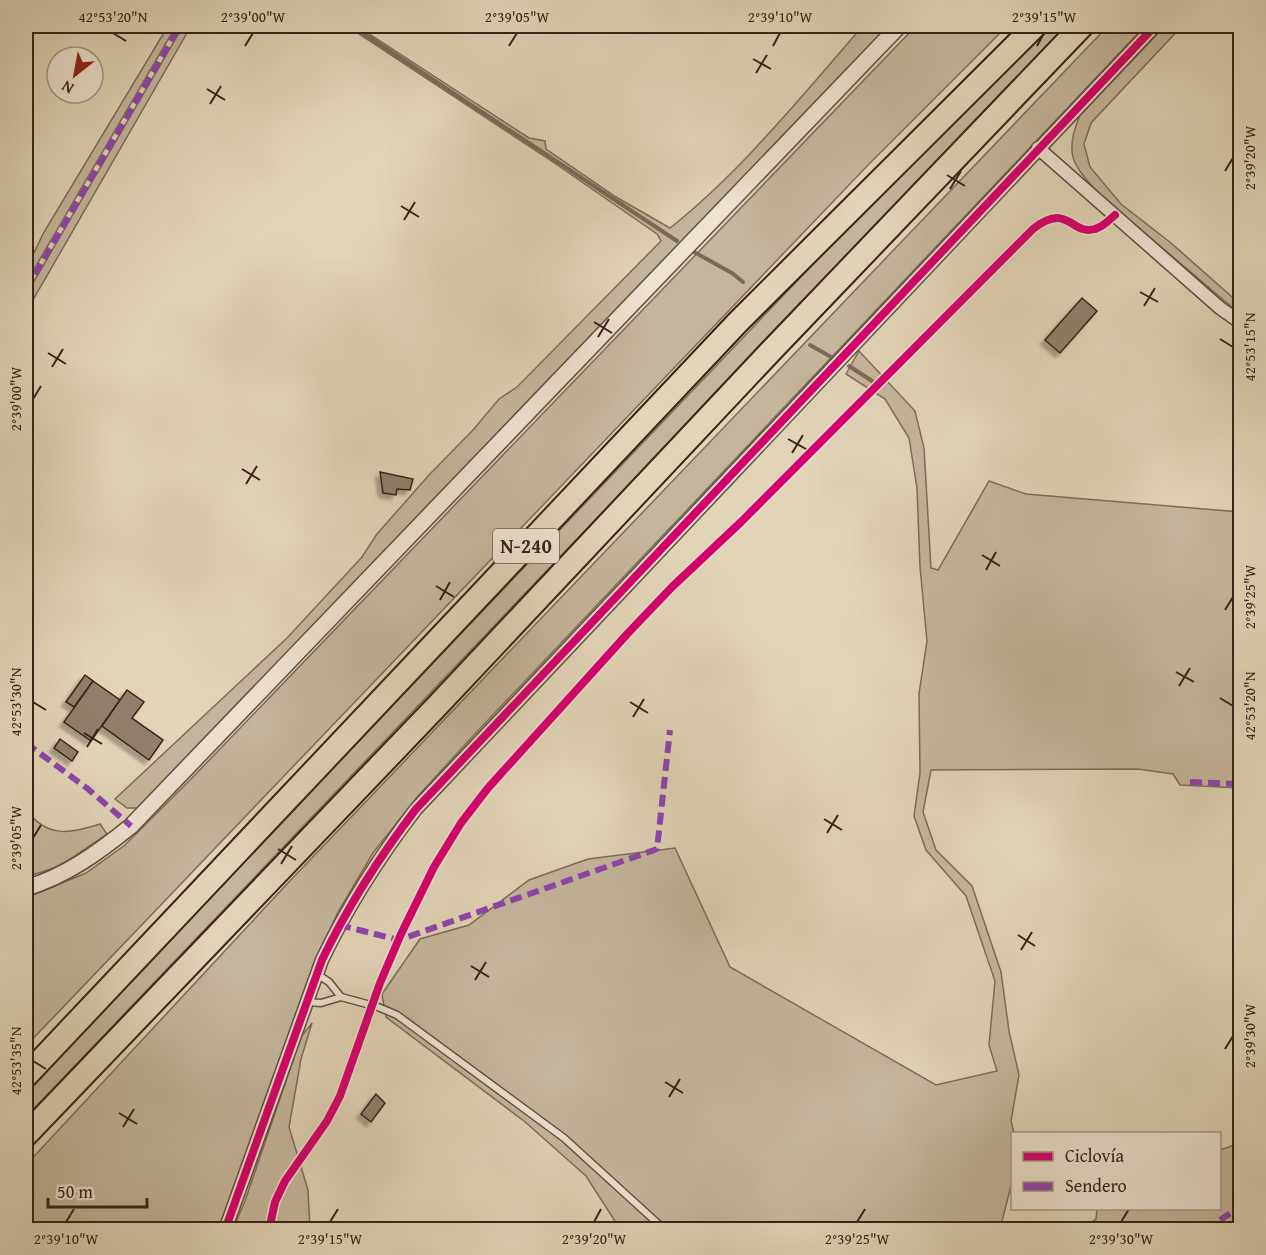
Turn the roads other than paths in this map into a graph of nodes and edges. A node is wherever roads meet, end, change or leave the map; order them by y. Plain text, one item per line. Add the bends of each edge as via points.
1 (899, 26) edge
2 (1035, 26) edge
3 (1083, 26) edge
4 (1155, 26) edge
5 (1038, 148) junction
6 (1240, 322) edge
7 (26, 888) edge
8 (317, 974) junction
9 (342, 997) junction
10 (306, 1002) junction
11 (26, 1076) edge
12 (68, 1090) junction
13 (26, 1135) edge
14 (26, 1144) edge
15 (225, 1230) edge
16 (665, 1230) edge

1 - 7 street via 131,826 81,864
2 - 11 highway, N-240 via 738,322
3 - 12 highway, N-240
4 - 5 street
5 - 6 street
5 - 8 street via 416,809 386,848 339,925
8 - 9 lane
8 - 10 street
9 - 10 lane via 321,1003
9 - 16 lane via 397,1015 564,1138
10 - 15 street
12 - 13 highway, N-240
12 - 14 highway

